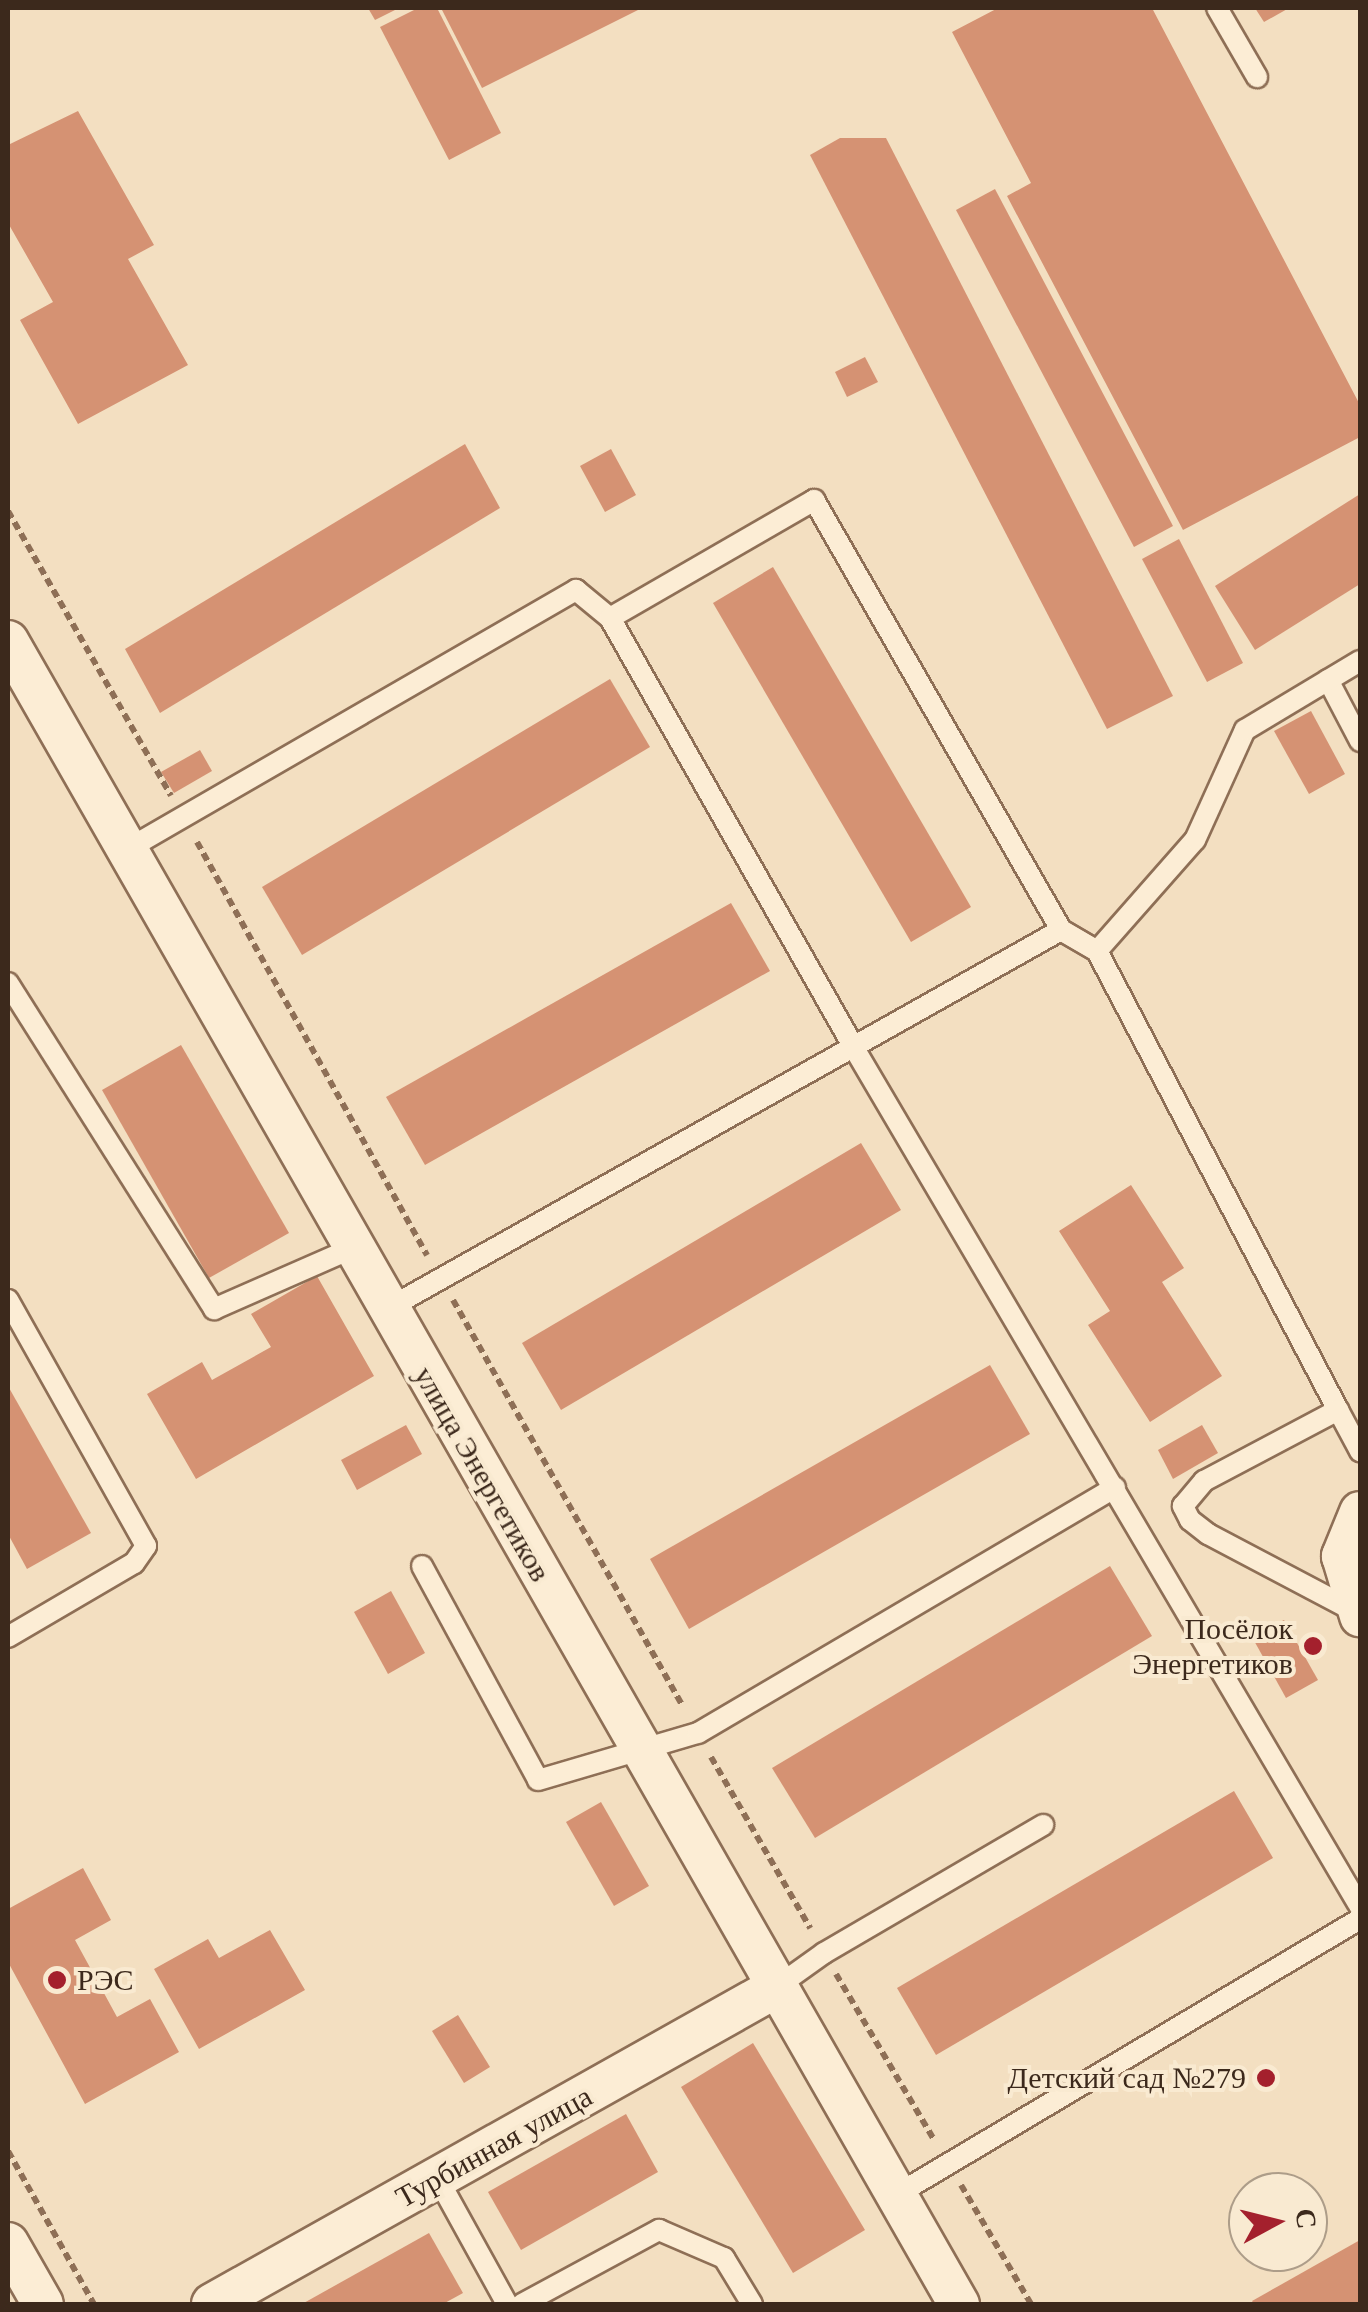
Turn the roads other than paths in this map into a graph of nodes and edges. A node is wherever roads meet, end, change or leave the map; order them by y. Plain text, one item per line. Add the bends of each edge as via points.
1 (1218, 8) edge
2 (1257, 78) dead end
3 (610, 618) junction
4 (8, 641) edge
5 (1360, 661) edge
6 (1328, 680) junction
7 (1360, 741) edge
8 (126, 850) junction
9 (1061, 930) junction
10 (1097, 951) junction
11 (8, 984) edge
12 (854, 1048) junction
13 (353, 1248) junction
14 (8, 1300) edge
15 (387, 1309) junction
16 (1338, 1410) junction
17 (1360, 1452) edge
18 (1115, 1486) junction
19 (1360, 1512) edge
20 (422, 1566) dead end
21 (1360, 1615) edge
22 (8, 1637) edge
23 (640, 1751) junction
24 (1043, 1825) dead end
25 (1360, 1907) edge
26 (1360, 1919) edge
27 (775, 1988) junction
28 (438, 2179) junction
29 (896, 2195) junction
30 (8, 2243) edge
31 (43, 2304) edge
32 (212, 2304) edge
33 (507, 2304) edge
34 (522, 2304) edge
35 (752, 2304) edge
36 (959, 2304) edge

1 - 2 lane
3 - 8 lane via 576,590
3 - 9 lane via 814,500
3 - 12 lane
4 - 8 street, улица Энергетиков
5 - 6 lane
6 - 7 lane
6 - 10 lane via 1245,730 1194,840
8 - 13 street, улица Энергетиков
9 - 10 lane
9 - 12 lane
10 - 16 lane
11 - 13 lane via 214,1308
12 - 15 lane
12 - 18 lane
13 - 15 street, улица Энергетиков
14 - 22 lane via 146,1546 134,1563
15 - 23 street, улица Энергетиков
16 - 17 lane
16 - 21 lane via 1204,1481 1184,1506 1208,1534
18 - 23 lane via 698,1733
18 - 25 lane
19 - 21 street via 1342,1556
20 - 23 lane via 538,1780
23 - 27 street, улица Энергетиков
24 - 27 lane
26 - 29 lane
27 - 28 street, Турбинная улица
27 - 29 street, улица Энергетиков
28 - 32 street, Турбинная улица
28 - 33 lane
29 - 36 street, улица Энергетиков
30 - 31 street
34 - 35 lane via 659,2230 724,2258

